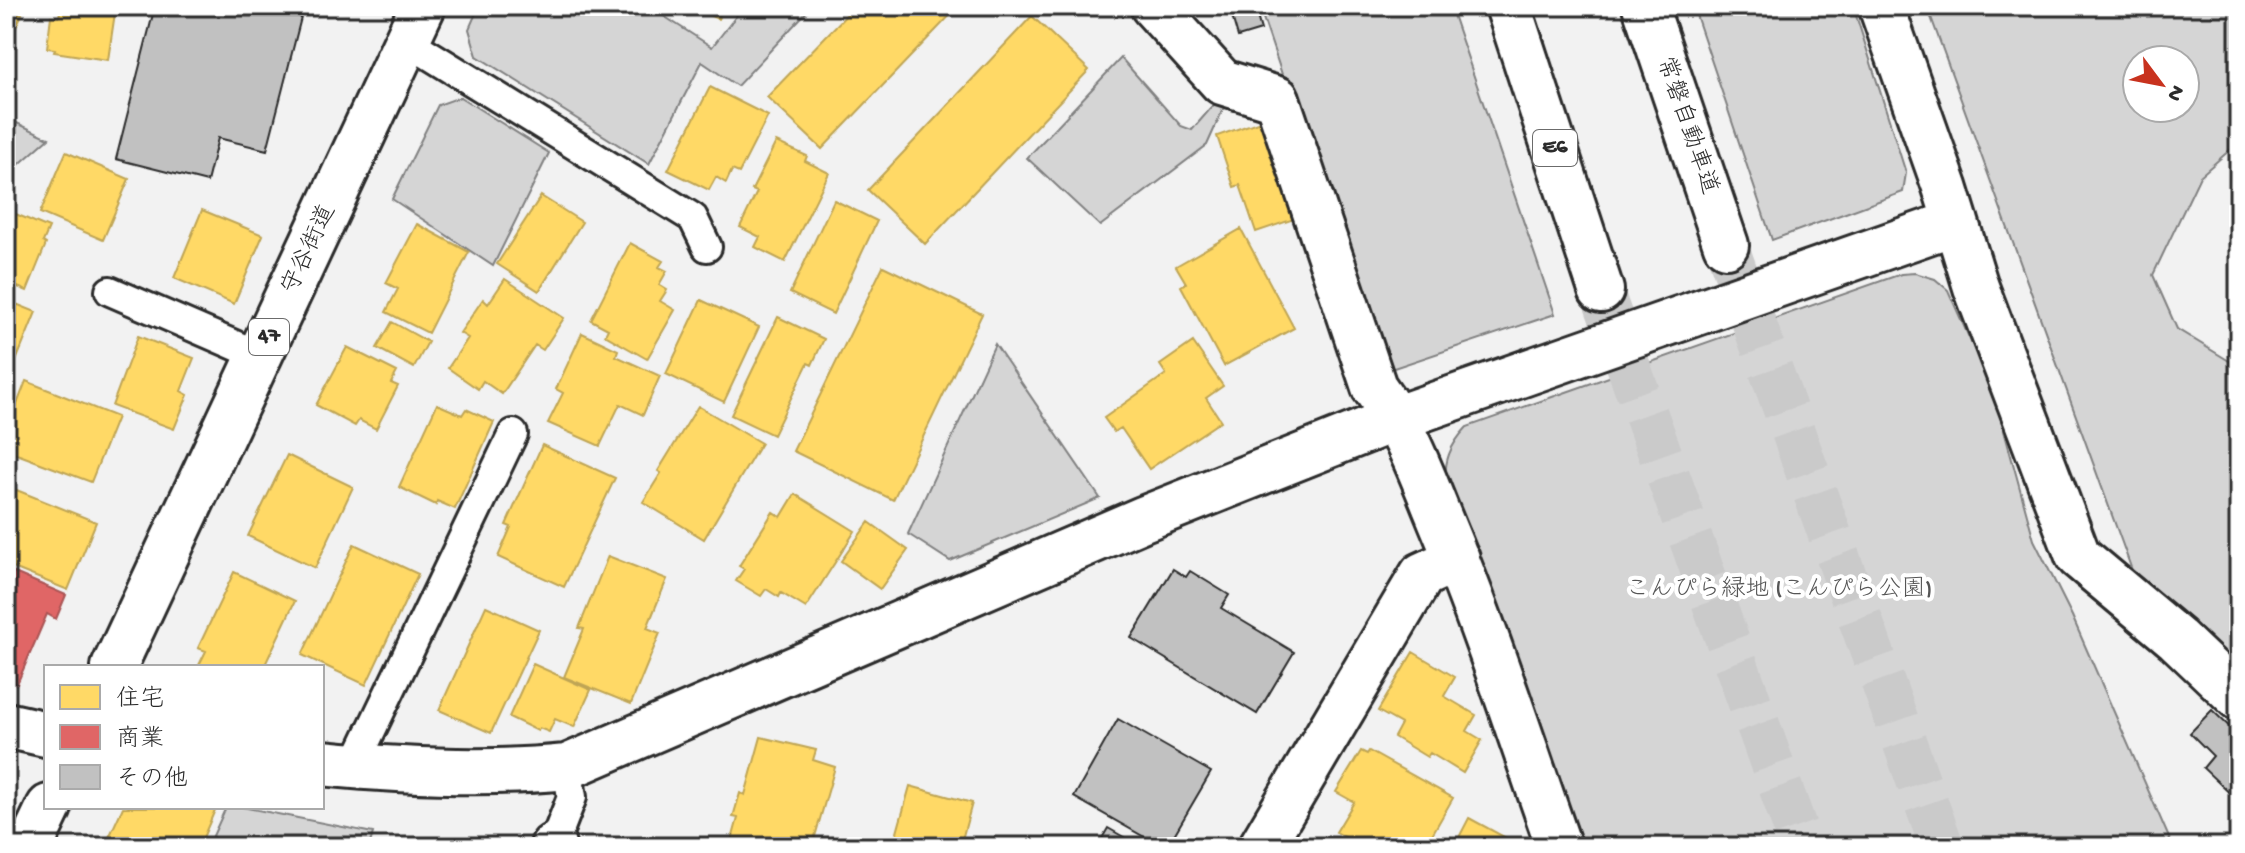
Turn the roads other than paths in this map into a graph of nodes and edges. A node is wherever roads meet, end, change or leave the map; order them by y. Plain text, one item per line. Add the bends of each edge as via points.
1 (1153, 6) edge
2 (1508, 6) edge
3 (1645, 6) edge
4 (1881, 6) edge
5 (415, 24) edge
6 (1956, 222) junction
7 (1726, 245) tunnel mouth
8 (707, 247) dead end
9 (1601, 290) tunnel mouth
10 (110, 291) dead end
11 (260, 356) junction
12 (1397, 418) junction
13 (513, 434) dead end
14 (1457, 559) junction
15 (115, 665) edge
16 (2239, 698) edge
17 (6, 725) edge
18 (44, 734) edge
19 (338, 765) edge
20 (567, 767) junction
21 (48, 809) edge
22 (30, 847) edge
23 (554, 847) edge
24 (1261, 847) edge
25 (1559, 847) edge

1 - 12 main road via 1222,82 1277,99 1374,387
2 - 9 main road, E6
3 - 7 main road, 常磐自動車道
4 - 6 main road
5 - 8 lane via 693,218
5 - 11 main road, 守谷街道 / 47
6 - 12 main road
6 - 16 main road via 2078,556
10 - 11 lane
11 - 15 main road, 守谷街道 / 47
12 - 14 main road
12 - 20 main road via 1143,519
13 - 19 lane
14 - 24 main road via 1422,575
14 - 25 main road
17 - 18 main road
19 - 20 main road via 522,772
20 - 23 lane via 572,797
21 - 22 main road

